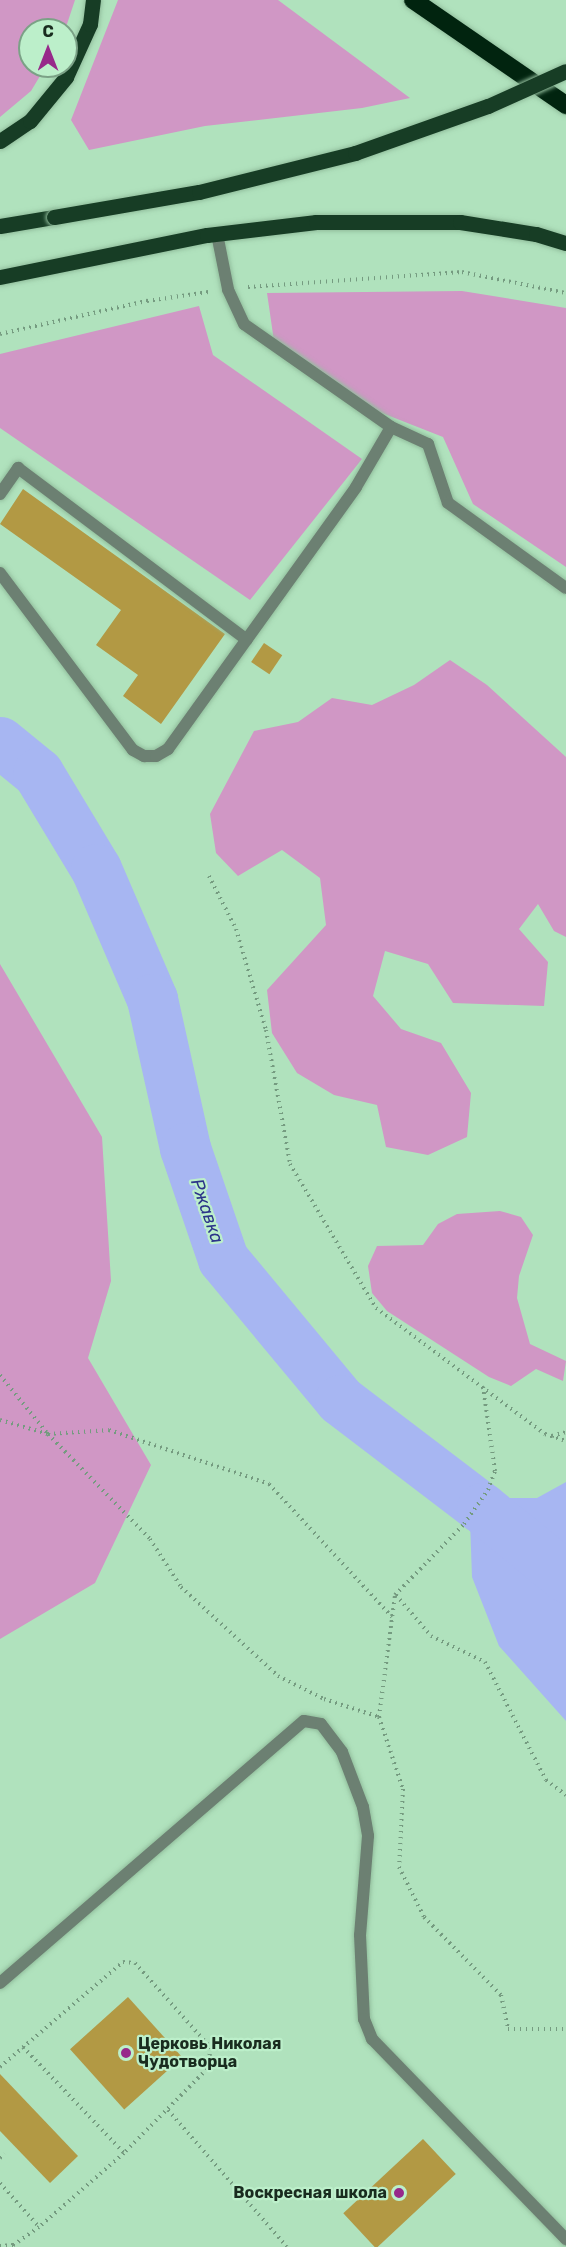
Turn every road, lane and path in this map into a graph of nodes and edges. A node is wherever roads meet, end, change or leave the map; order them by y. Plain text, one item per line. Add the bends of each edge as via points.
1 (93, 0) edge
2 (413, 0) edge
3 (566, 71) edge
4 (566, 105) edge
5 (0, 141) edge
6 (0, 226) edge
7 (217, 234) junction
8 (566, 243) edge
9 (0, 277) edge
10 (228, 289) junction
11 (566, 293) edge
12 (0, 334) edge
13 (391, 428) junction
14 (0, 494) edge
15 (0, 573) edge
16 (566, 588) edge
17 (247, 640) junction
18 (209, 876) dead end
19 (0, 1375) edge
20 (482, 1387) junction
21 (566, 1432) edge
22 (551, 1436) junction
23 (566, 1441) edge
24 (395, 1595) junction
25 (392, 1617) junction
26 (379, 1717) dead end
27 (566, 1795) edge
28 (0, 1983) edge
29 (23, 2047) junction
30 (0, 2067) edge
31 (168, 2110) junction
32 (124, 2153) junction
33 (5, 2154) dead end
34 (0, 2158) edge
35 (0, 2183) edge
36 (39, 2227) junction
37 (566, 2239) edge
38 (0, 2246) edge
39 (286, 2247) edge

1 - 5 main road via 90,24 66,77 30,121
2 - 4 highway
3 - 6 main road, bridge via 488,106 355,153 199,192
7 - 8 main road via 316,222 460,222
7 - 9 main road
7 - 10 lane
10 - 11 path via 462,273
10 - 12 path via 147,301
10 - 13 lane via 244,324
13 - 16 lane via 428,444 447,503
13 - 17 lane via 356,488
14 - 17 lane via 18,468
15 - 17 lane via 134,750 144,756 156,756 168,749
18 - 20 path via 236,929 266,1030 290,1164 376,1308
19 - 25 path via 48,1434 109,1430 269,1484
20 - 22 path
20 - 24 path via 495,1471 488,1490 464,1524
21 - 22 path
22 - 23 path
24 - 25 path
24 - 27 path via 431,1636 485,1662 546,1780
25 - 26 path
28 - 37 lane via 304,1721 321,1724 342,1752 363,1807 368,1836 360,1935 364,2019 372,2039
29 - 30 path
29 - 31 path via 123,1962 135,1963 211,2048 207,2069
29 - 32 path
31 - 32 path
31 - 39 path
32 - 36 path
33 - 34 path
35 - 36 path
36 - 38 path via 13,2245

